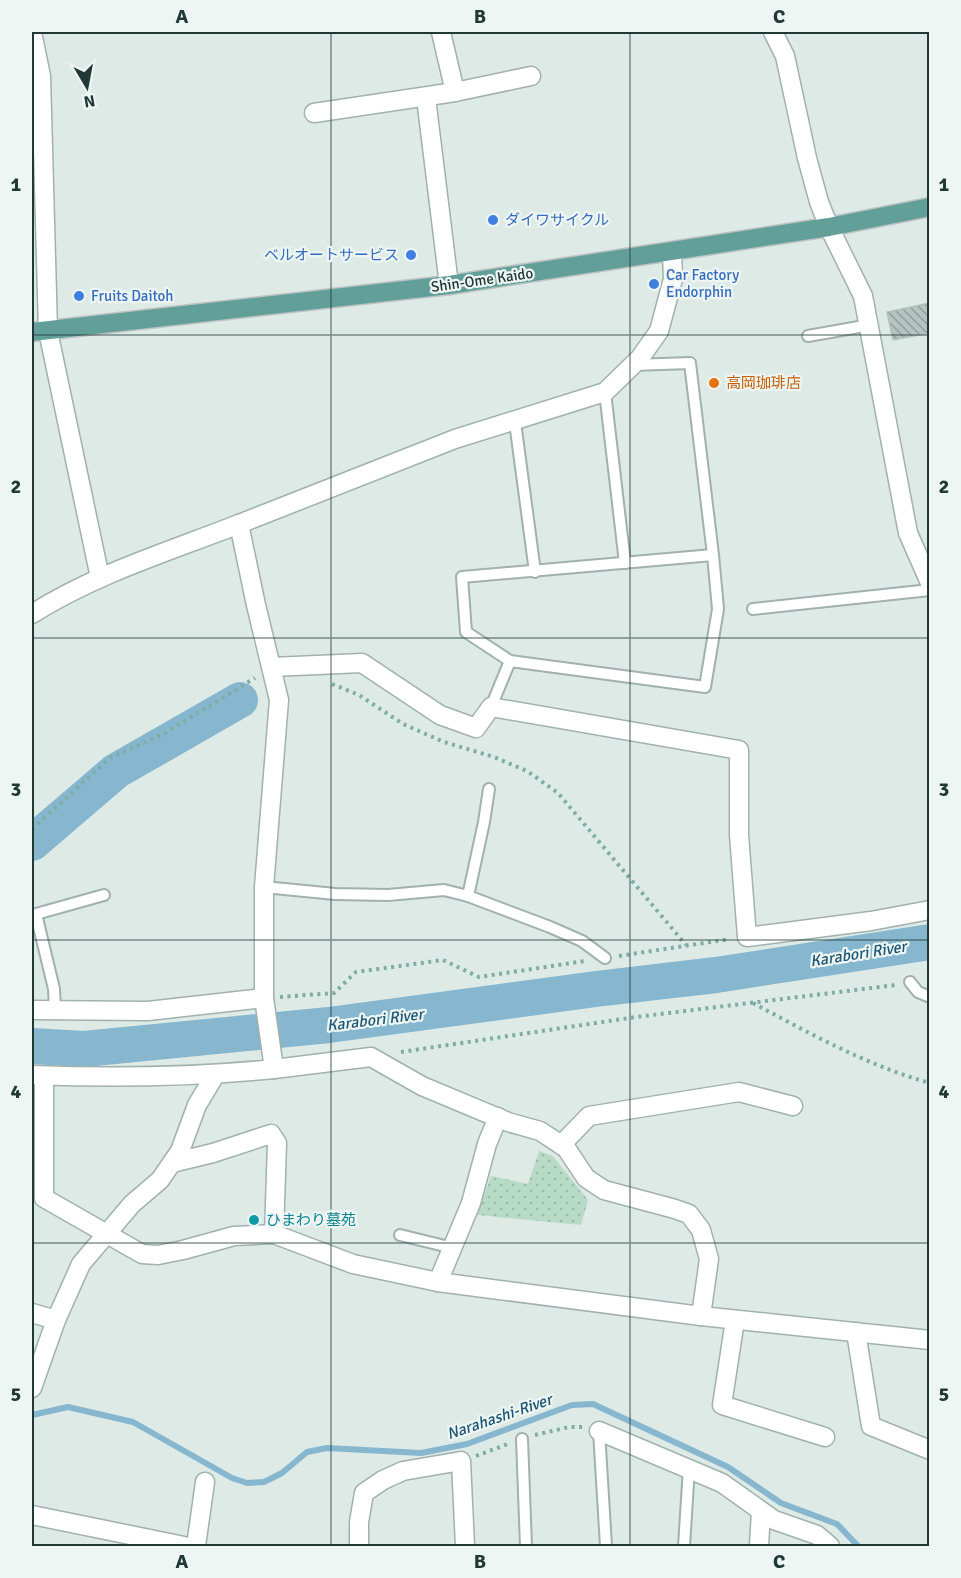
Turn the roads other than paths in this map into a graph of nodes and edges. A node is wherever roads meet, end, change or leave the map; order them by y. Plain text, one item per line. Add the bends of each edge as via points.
1 (33, 32) edge
2 (441, 32) edge
3 (773, 32) edge
4 (531, 76) dead end
5 (455, 92) junction
6 (426, 98) junction
7 (314, 113) dead end
8 (37, 142) edge
9 (930, 207) edge
10 (829, 227) junction
11 (672, 252) junction
12 (449, 285) junction
13 (870, 324) junction
14 (40, 331) edge
15 (807, 336) dead end
16 (633, 365) junction
17 (605, 392) junction
18 (515, 422) junction
19 (239, 524) junction
20 (713, 555) junction
21 (625, 563) junction
22 (535, 572) junction
23 (100, 578) junction
24 (930, 583) edge
25 (930, 590) edge
26 (753, 609) dead end
27 (32, 615) edge
28 (510, 661) junction
29 (273, 670) junction
30 (491, 707) junction
31 (489, 789) dead end
32 (264, 887) junction
33 (104, 895) dead end
34 (468, 896) junction
35 (930, 910) edge
36 (605, 958) road end
37 (910, 982) road end
38 (930, 997) edge
39 (265, 1002) junction
40 (32, 1010) edge
41 (55, 1011) junction
42 (273, 1064) junction
43 (215, 1075) junction
44 (38, 1076) edge
45 (793, 1106) dead end
46 (498, 1118) junction
47 (561, 1144) junction
48 (172, 1163) junction
49 (105, 1234) junction
50 (274, 1234) junction
51 (400, 1235) dead end
52 (453, 1248) junction
53 (438, 1282) junction
54 (32, 1313) edge
55 (701, 1316) junction
56 (56, 1320) junction
57 (735, 1320) junction
58 (856, 1332) junction
59 (930, 1340) edge
60 (32, 1388) edge
61 (598, 1431) joint
62 (825, 1437) dead end
63 (522, 1438) dead end
64 (930, 1450) edge
65 (689, 1468) junction
66 (206, 1482) dead end
67 (761, 1510) junction
68 (32, 1515) edge
69 (184, 1546) edge
70 (196, 1546) edge
71 (358, 1546) edge
72 (465, 1546) edge
73 (526, 1546) edge
74 (606, 1546) edge
75 (684, 1546) edge
76 (759, 1546) edge
77 (830, 1546) edge

1 - 8 street via 41,76
2 - 5 street
3 - 10 street via 785,56 807,158
4 - 5 street
5 - 6 street
6 - 7 street
6 - 12 street
8 - 14 street
9 - 10 main road, Shin-Ome Kaido
10 - 11 main road, Shin-Ome Kaido
10 - 13 street via 863,296
11 - 12 main road, Shin-Ome Kaido
11 - 16 street via 673,279 659,331
12 - 14 main road, Shin-Ome Kaido
13 - 15 lane
13 - 24 street via 908,533
14 - 23 street
16 - 17 street
16 - 20 lane via 690,363
17 - 18 street
17 - 21 lane
18 - 19 street via 455,439
18 - 22 lane
19 - 23 street
19 - 29 street
20 - 21 lane
20 - 28 lane via 718,609 705,687
21 - 22 lane
22 - 28 lane via 462,577 466,632
23 - 27 street
25 - 26 lane
28 - 30 lane
29 - 30 street via 362,663 440,715 476,728
29 - 32 street via 279,700
30 - 35 street via 739,750 739,835 747,937
31 - 34 lane
32 - 34 lane via 388,895 444,890
32 - 39 street
33 - 41 lane via 36,914 54,988
34 - 36 lane via 582,941
37 - 38 lane via 918,992
39 - 41 street via 148,1011
39 - 42 street
40 - 41 street
42 - 43 street
42 - 46 street via 372,1057 422,1086
43 - 44 street
43 - 48 street via 197,1105
44 - 49 street via 44,1198
45 - 47 street via 739,1092 601,1114 589,1116
46 - 47 street via 540,1131
46 - 52 street
47 - 55 street via 586,1178 604,1190 689,1214 701,1230 709,1259
48 - 49 street
48 - 50 street via 271,1134 277,1143
49 - 50 street via 142,1254 158,1255 234,1236
49 - 56 street via 81,1264
50 - 53 street via 353,1264
51 - 52 lane
52 - 53 street
53 - 55 street
54 - 56 street
55 - 57 street
56 - 60 street
57 - 58 street
57 - 62 street via 722,1405
58 - 59 street
58 - 64 street via 871,1426
61 - 65 street
61 - 74 lane
63 - 73 lane
65 - 67 street via 722,1483
65 - 75 lane
66 - 70 street
67 - 76 street
67 - 77 street via 774,1520 817,1535
68 - 69 street
71 - 72 street via 364,1493 403,1471 461,1461

